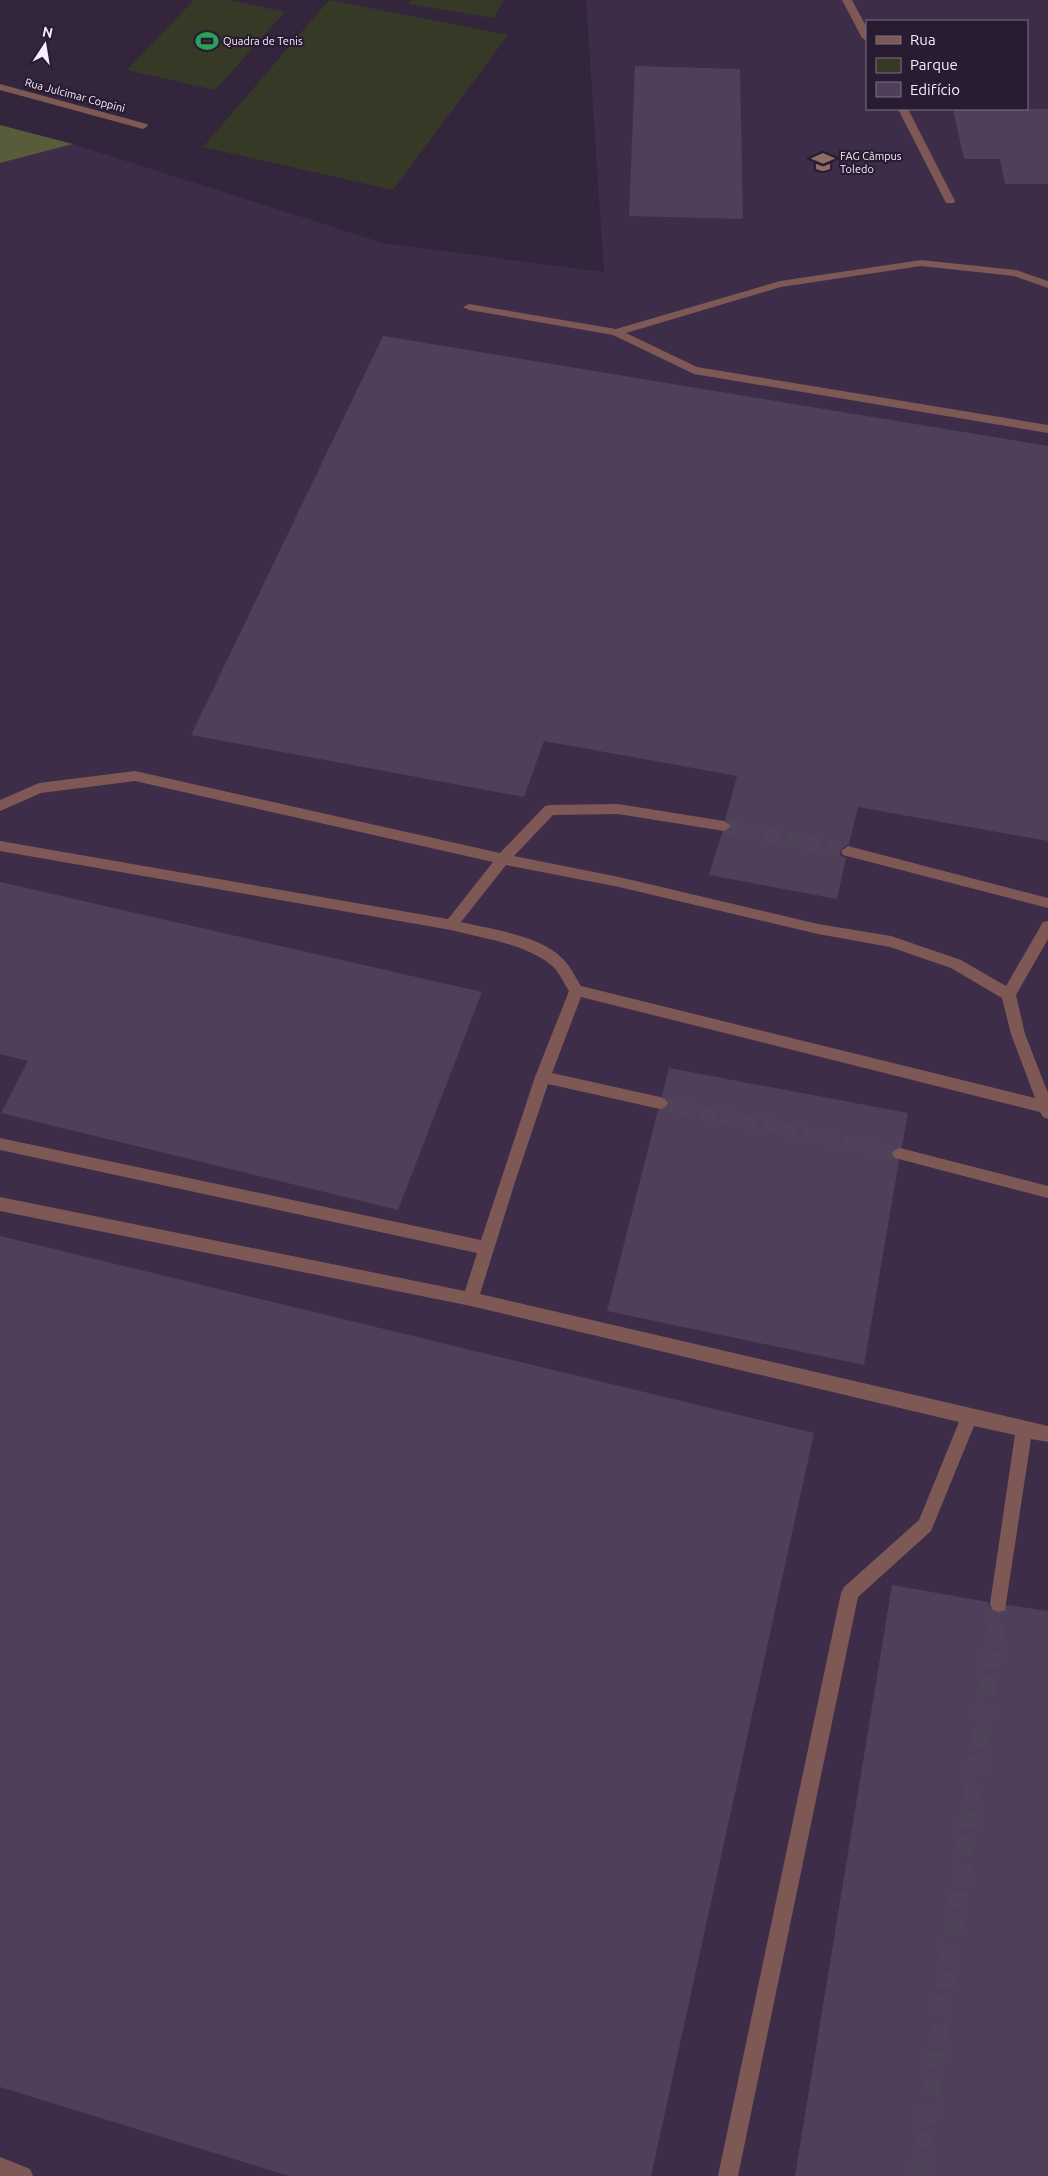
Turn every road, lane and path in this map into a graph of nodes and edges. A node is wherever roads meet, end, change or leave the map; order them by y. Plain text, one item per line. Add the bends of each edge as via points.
1 (847, 0) edge
2 (866, 36) edge
3 (0, 88) edge
4 (904, 110) edge
5 (143, 126) dead end
6 (950, 201) dead end
7 (1048, 286) edge
8 (469, 307) dead end
9 (616, 332) junction
10 (1048, 429) edge
11 (0, 806) edge
12 (724, 826) tunnel mouth
13 (0, 846) edge
14 (848, 851) tunnel mouth
15 (504, 858) junction
16 (1048, 902) edge
17 (451, 925) junction
18 (1048, 926) edge
19 (576, 990) junction
20 (1009, 995) junction
21 (542, 1077) junction
22 (660, 1103) tunnel mouth
23 (1046, 1110) edge
24 (0, 1144) edge
25 (900, 1154) tunnel mouth
26 (1048, 1192) edge
27 (0, 1204) edge
28 (485, 1248) junction
29 (471, 1299) junction
30 (970, 1416) junction
31 (1024, 1430) junction
32 (1048, 1434) edge
33 (999, 1604) tunnel mouth
34 (0, 2167) edge
35 (23, 2176) edge
36 (728, 2176) edge

1 - 2 street
3 - 5 street, Rua Julcimar Coppini
4 - 6 street
7 - 9 street via 1016,273 921,264 780,284
8 - 9 street
9 - 10 street via 694,370
11 - 15 street via 38,788 135,776
12 - 15 street via 618,809 550,810
13 - 17 street
14 - 16 street
15 - 17 street
15 - 20 street via 818,929 891,942 956,964
17 - 19 street via 536,949 558,962
18 - 20 street
19 - 21 street
19 - 23 street
20 - 23 street via 1018,1034
21 - 22 street
21 - 28 street
24 - 28 street
25 - 26 street
27 - 29 street
28 - 29 street
29 - 30 street
30 - 31 street
30 - 36 street via 924,1525 850,1593
31 - 32 street
31 - 33 street
34 - 35 street

